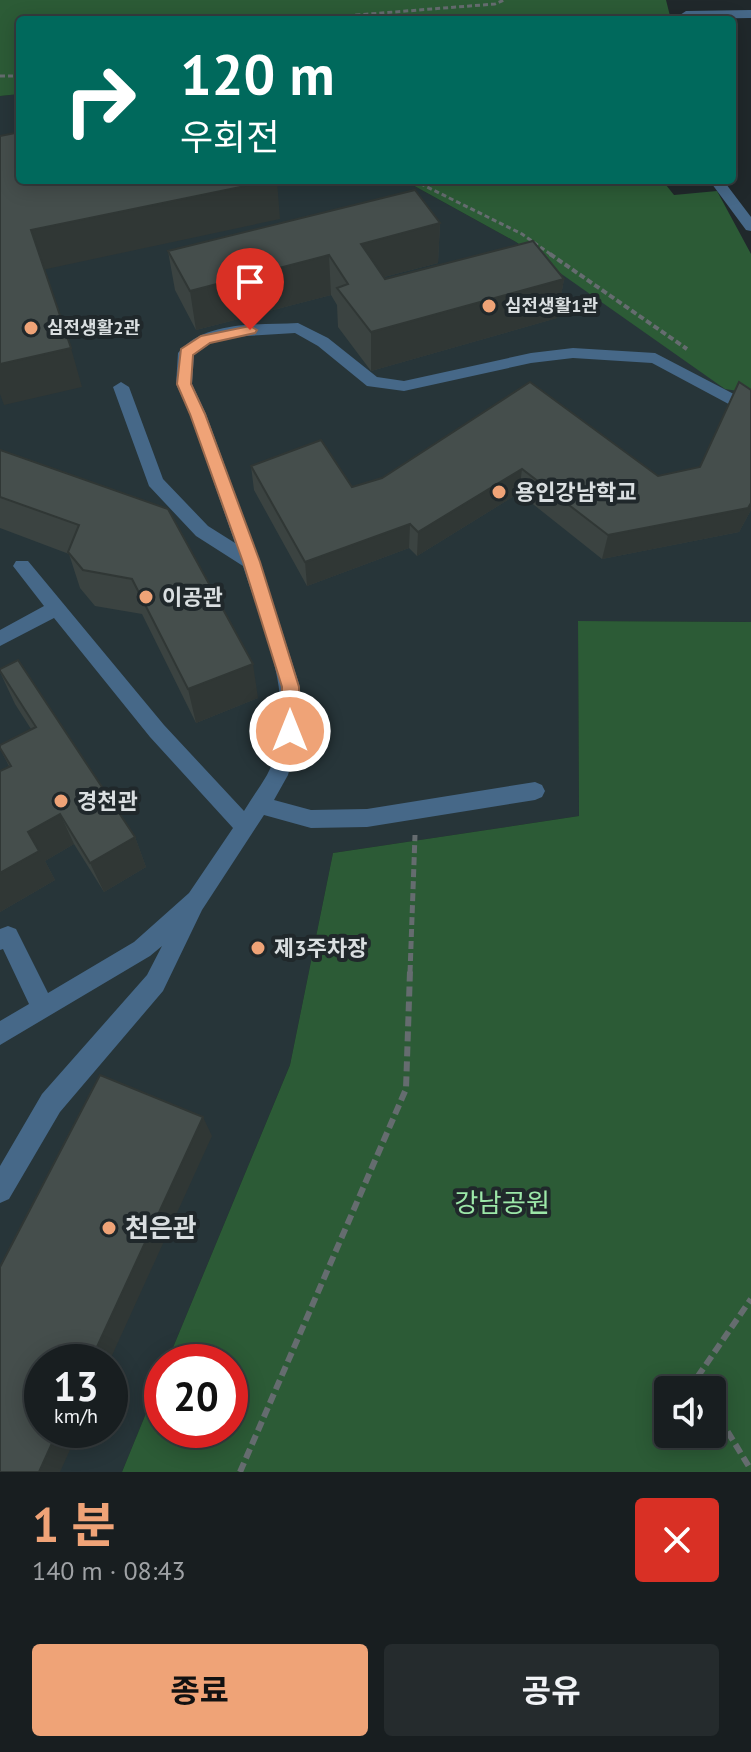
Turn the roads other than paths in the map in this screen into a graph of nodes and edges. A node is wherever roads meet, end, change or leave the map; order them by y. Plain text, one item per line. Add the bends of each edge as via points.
1 (751, 14) edge
2 (686, 15) dead end
3 (719, 184) edge
4 (751, 227) edge
5 (121, 387) dead end
6 (751, 410) edge
7 (251, 562) junction
8 (22, 566) dead end
9 (56, 608) junction
10 (0, 639) edge
11 (535, 791) dead end
12 (259, 805) junction
13 (245, 827) junction
14 (197, 900) junction
15 (0, 940) edge
16 (43, 1007) junction
17 (0, 1034) edge
18 (0, 1190) edge

1 - 2 street
3 - 4 street
5 - 7 street via 155,482 202,531
6 - 7 street via 655,358 573,353 404,386 373,382 298,328 206,339 186,353 184,384
7 - 12 street via 290,687 290,731 278,775
8 - 9 street
9 - 10 street
9 - 13 street
11 - 12 street via 367,818 311,819
12 - 13 street
13 - 14 street
14 - 16 street via 142,949
14 - 18 street via 155,983 51,1103
15 - 16 street via 8,936
16 - 17 street

